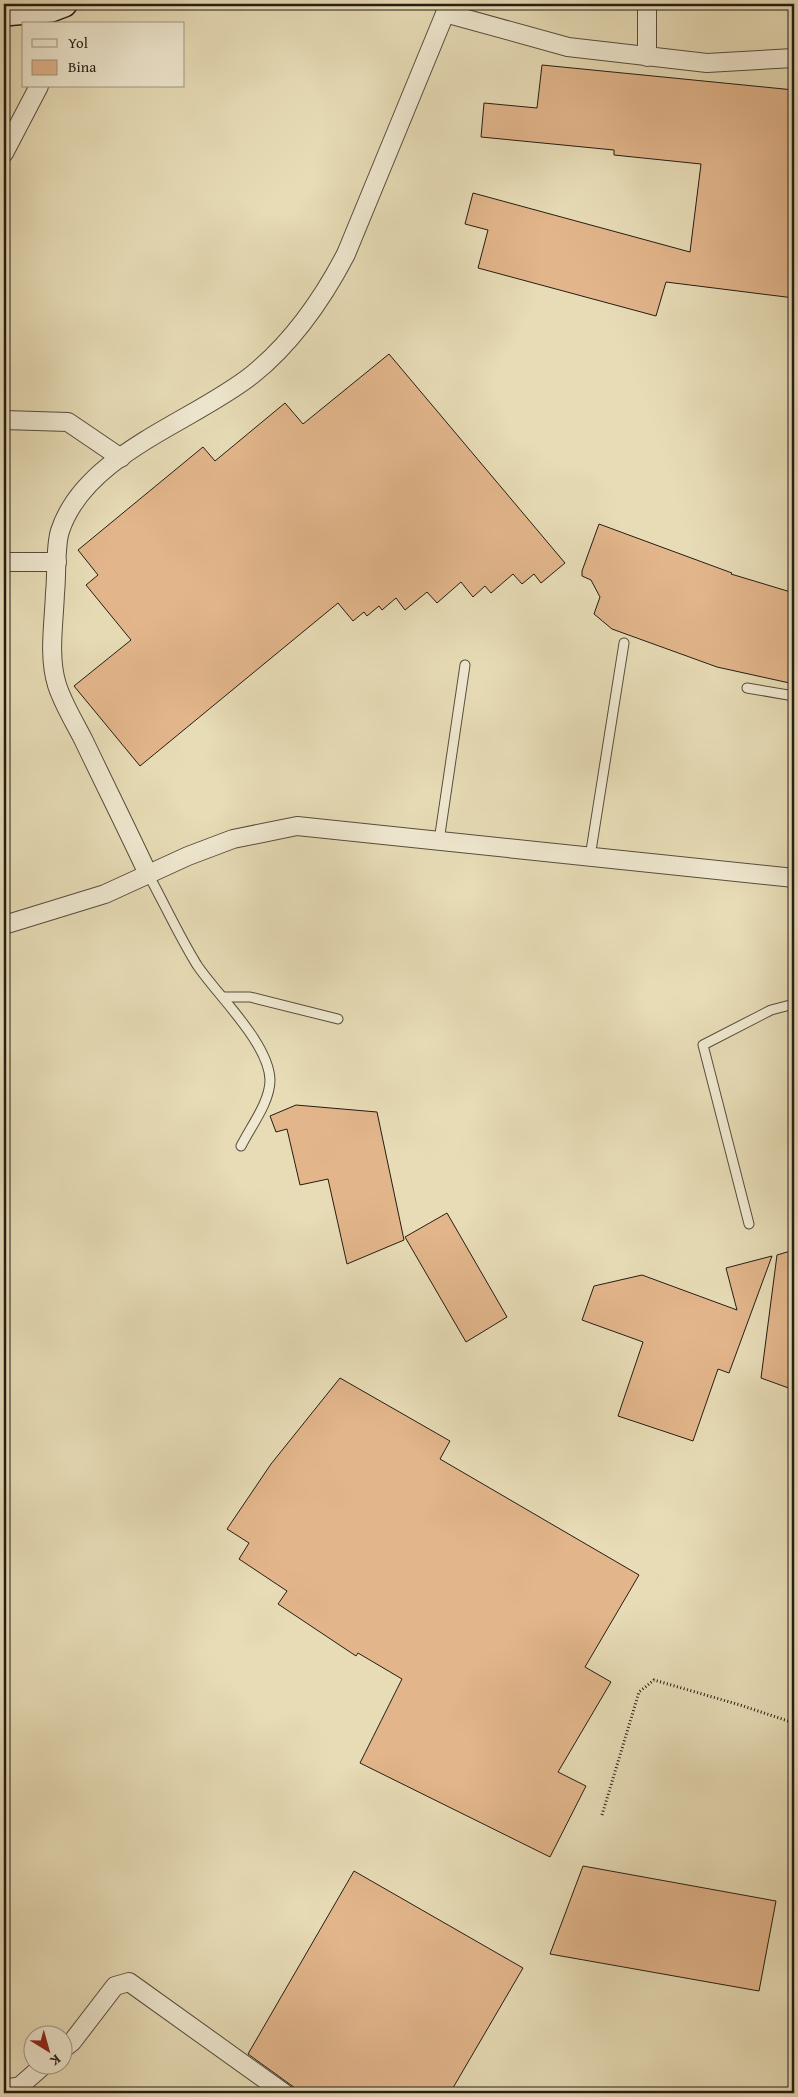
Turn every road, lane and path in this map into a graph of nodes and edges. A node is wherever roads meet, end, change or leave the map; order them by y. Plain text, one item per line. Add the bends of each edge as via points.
1 (647, 4) edge
2 (447, 8) edge
3 (55, 12) edge
4 (4, 13) edge
5 (647, 57) junction
6 (794, 58) edge
7 (38, 88) edge
8 (4, 153) edge
9 (4, 420) edge
10 (121, 458) junction
11 (4, 562) edge
12 (58, 562) junction
13 (624, 643) dead end
14 (465, 665) dead end
15 (747, 688) dead end
16 (794, 696) edge
17 (439, 841) junction
18 (590, 856) junction
19 (148, 874) junction
20 (794, 878) edge
21 (4, 924) edge
22 (223, 998) junction
23 (794, 1004) edge
24 (338, 1019) dead end
25 (241, 1146) dead end
26 (749, 1224) dead end
27 (794, 1723) edge
28 (602, 1815) dead end
29 (72, 2042) edge
30 (34, 2074) edge
31 (17, 2089) edge
32 (284, 2093) edge

1 - 5 street
2 - 5 street via 568,47
2 - 10 street via 346,254 314,308 286,344 252,375
3 - 4 street
5 - 6 street via 707,63
7 - 8 street
9 - 10 street via 68,422
10 - 12 street via 95,477 74,501 60,532
11 - 12 street
12 - 19 street via 52,646 57,685
13 - 18 lane
14 - 17 lane
15 - 16 lane
17 - 18 street
17 - 19 street via 297,826 233,839
18 - 20 street
19 - 21 street via 105,894
19 - 22 lane via 197,964
22 - 24 lane via 250,997
22 - 25 lane via 255,1040 266,1060 270,1078 268,1096
23 - 26 lane via 771,1010 703,1045
27 - 28 path via 654,1680 639,1692
29 - 32 street via 114,1986 129,1982
30 - 31 street

